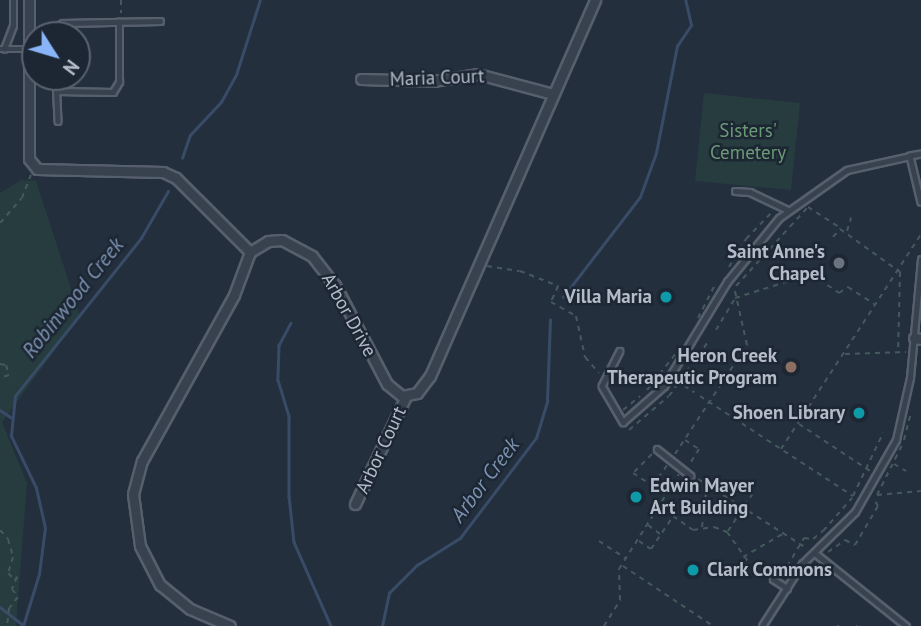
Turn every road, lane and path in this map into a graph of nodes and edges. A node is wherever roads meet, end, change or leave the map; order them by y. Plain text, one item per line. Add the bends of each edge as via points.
1 (13, 0) edge
2 (29, 0) edge
3 (121, 0) edge
4 (595, 0) edge
5 (30, 21) edge
6 (160, 21) dead end
7 (120, 22) junction
8 (91, 23) edge
9 (2, 49) edge
10 (21, 52) edge
11 (361, 79) dead end
12 (30, 91) edge
13 (57, 91) joint
14 (552, 94) junction
15 (58, 121) dead end
16 (921, 155) edge
17 (910, 156) junction
18 (32, 173) dead end
19 (736, 191) dead end
20 (921, 202) edge
21 (788, 211) junction
22 (850, 218) dead end
23 (0, 223) edge
24 (841, 229) junction
25 (846, 232) junction
26 (921, 234) edge
27 (833, 237) dead end
28 (250, 252) junction
29 (921, 260) edge
30 (480, 263) junction
31 (898, 269) junction
32 (732, 285) dead end
33 (736, 288) junction
34 (735, 298) junction
35 (875, 304) junction
36 (716, 330) dead end
37 (918, 338) edge
38 (708, 342) dead end
39 (620, 351) dead end
40 (898, 352) junction
41 (907, 352) dead end
42 (843, 354) junction
43 (0, 364) edge
44 (0, 379) edge
45 (675, 379) dead end
46 (604, 380) junction
47 (679, 382) junction
48 (694, 392) dead end
49 (406, 396) junction
50 (700, 396) dead end
51 (709, 402) junction
52 (798, 424) junction
53 (629, 430) dead end
54 (883, 433) dead end
55 (684, 440) junction
56 (657, 449) dead end
57 (781, 449) junction
58 (651, 456) dead end
59 (672, 457) dead end
60 (893, 463) dead end
61 (667, 465) dead end
62 (688, 465) dead end
63 (866, 468) junction
64 (906, 471) dead end
65 (678, 476) dead end
66 (691, 476) dead end
67 (653, 486) junction
68 (755, 491) dead end
69 (921, 491) edge
70 (666, 495) junction
71 (853, 496) junction
72 (355, 504) dead end
73 (744, 506) junction
74 (648, 525) junction
75 (702, 527) junction
76 (0, 530) edge
77 (727, 532) junction
78 (786, 532) junction
79 (661, 534) junction
80 (638, 540) junction
81 (600, 541) dead end
82 (800, 543) junction
83 (828, 552) dead end
84 (815, 553) junction
85 (742, 557) junction
86 (626, 558) junction
87 (622, 565) junction
88 (752, 567) dead end
89 (775, 581) joint
90 (787, 588) junction
91 (7, 626) edge
92 (230, 626) edge
93 (604, 626) edge
94 (713, 626) edge
95 (762, 626) edge
96 (906, 626) edge

1 - 9 lane via 13,26
2 - 5 street
3 - 7 path
4 - 14 street
6 - 7 lane
7 - 8 lane
7 - 13 lane via 119,82 113,92
9 - 10 lane
11 - 14 street, Maria Court via 433,81 478,74
12 - 28 street via 29,159 37,169 163,172 176,178
13 - 15 lane
14 - 30 street
16 - 17 lane
17 - 20 lane
17 - 21 lane via 847,170
18 - 23 path via 25,192
19 - 21 lane via 750,192
21 - 46 lane via 727,282 664,386 623,422 605,396
22 - 25 path
24 - 25 path
24 - 27 path
24 - 33 path via 808,207 767,247
25 - 31 path
26 - 31 path
28 - 49 street, Arbor Drive via 268,241 282,240 312,256 334,285 387,384
28 - 92 street via 234,295 142,461 132,494 140,546 160,585 190,609
29 - 37 lane
30 - 46 path via 520,271 558,286 551,302 576,316 585,357
30 - 49 street via 430,376 420,390
31 - 35 path
31 - 40 path
32 - 33 path
33 - 34 path
34 - 35 path via 811,274 839,293 848,287
34 - 36 path
34 - 51 path via 747,345
35 - 42 path
37 - 84 lane via 896,440 855,512
38 - 47 path
39 - 46 lane
40 - 41 path
40 - 42 path
42 - 52 path
43 - 44 path via 6,365 9,375
45 - 47 path
47 - 48 path
47 - 53 path
49 - 72 street, Arbor Court
50 - 51 path
51 - 55 path
51 - 57 path
52 - 57 path
52 - 63 path
54 - 63 path
55 - 59 path
55 - 62 path via 699,449
56 - 66 lane
57 - 71 path
58 - 67 path via 641,460 633,472
60 - 64 path
61 - 67 path
63 - 71 path
65 - 70 path
67 - 70 path
68 - 73 path
69 - 83 path via 877,495 873,499 878,506 855,545 845,540
70 - 74 path
71 - 82 path via 823,531
73 - 75 path via 707,483
73 - 77 path
73 - 78 path
74 - 79 path
74 - 80 path
75 - 77 path
75 - 79 path via 693,530 673,516
76 - 91 path via 13,557 8,573 15,580 16,576 12,589 18,597 9,608
77 - 85 path via 739,544
78 - 82 path
78 - 85 path
79 - 80 path via 651,549
80 - 86 path
81 - 86 path
82 - 84 path
82 - 89 path
84 - 90 lane
84 - 96 lane
85 - 88 path
86 - 87 path
87 - 93 path via 620,600
87 - 94 path
89 - 90 lane
90 - 95 lane

